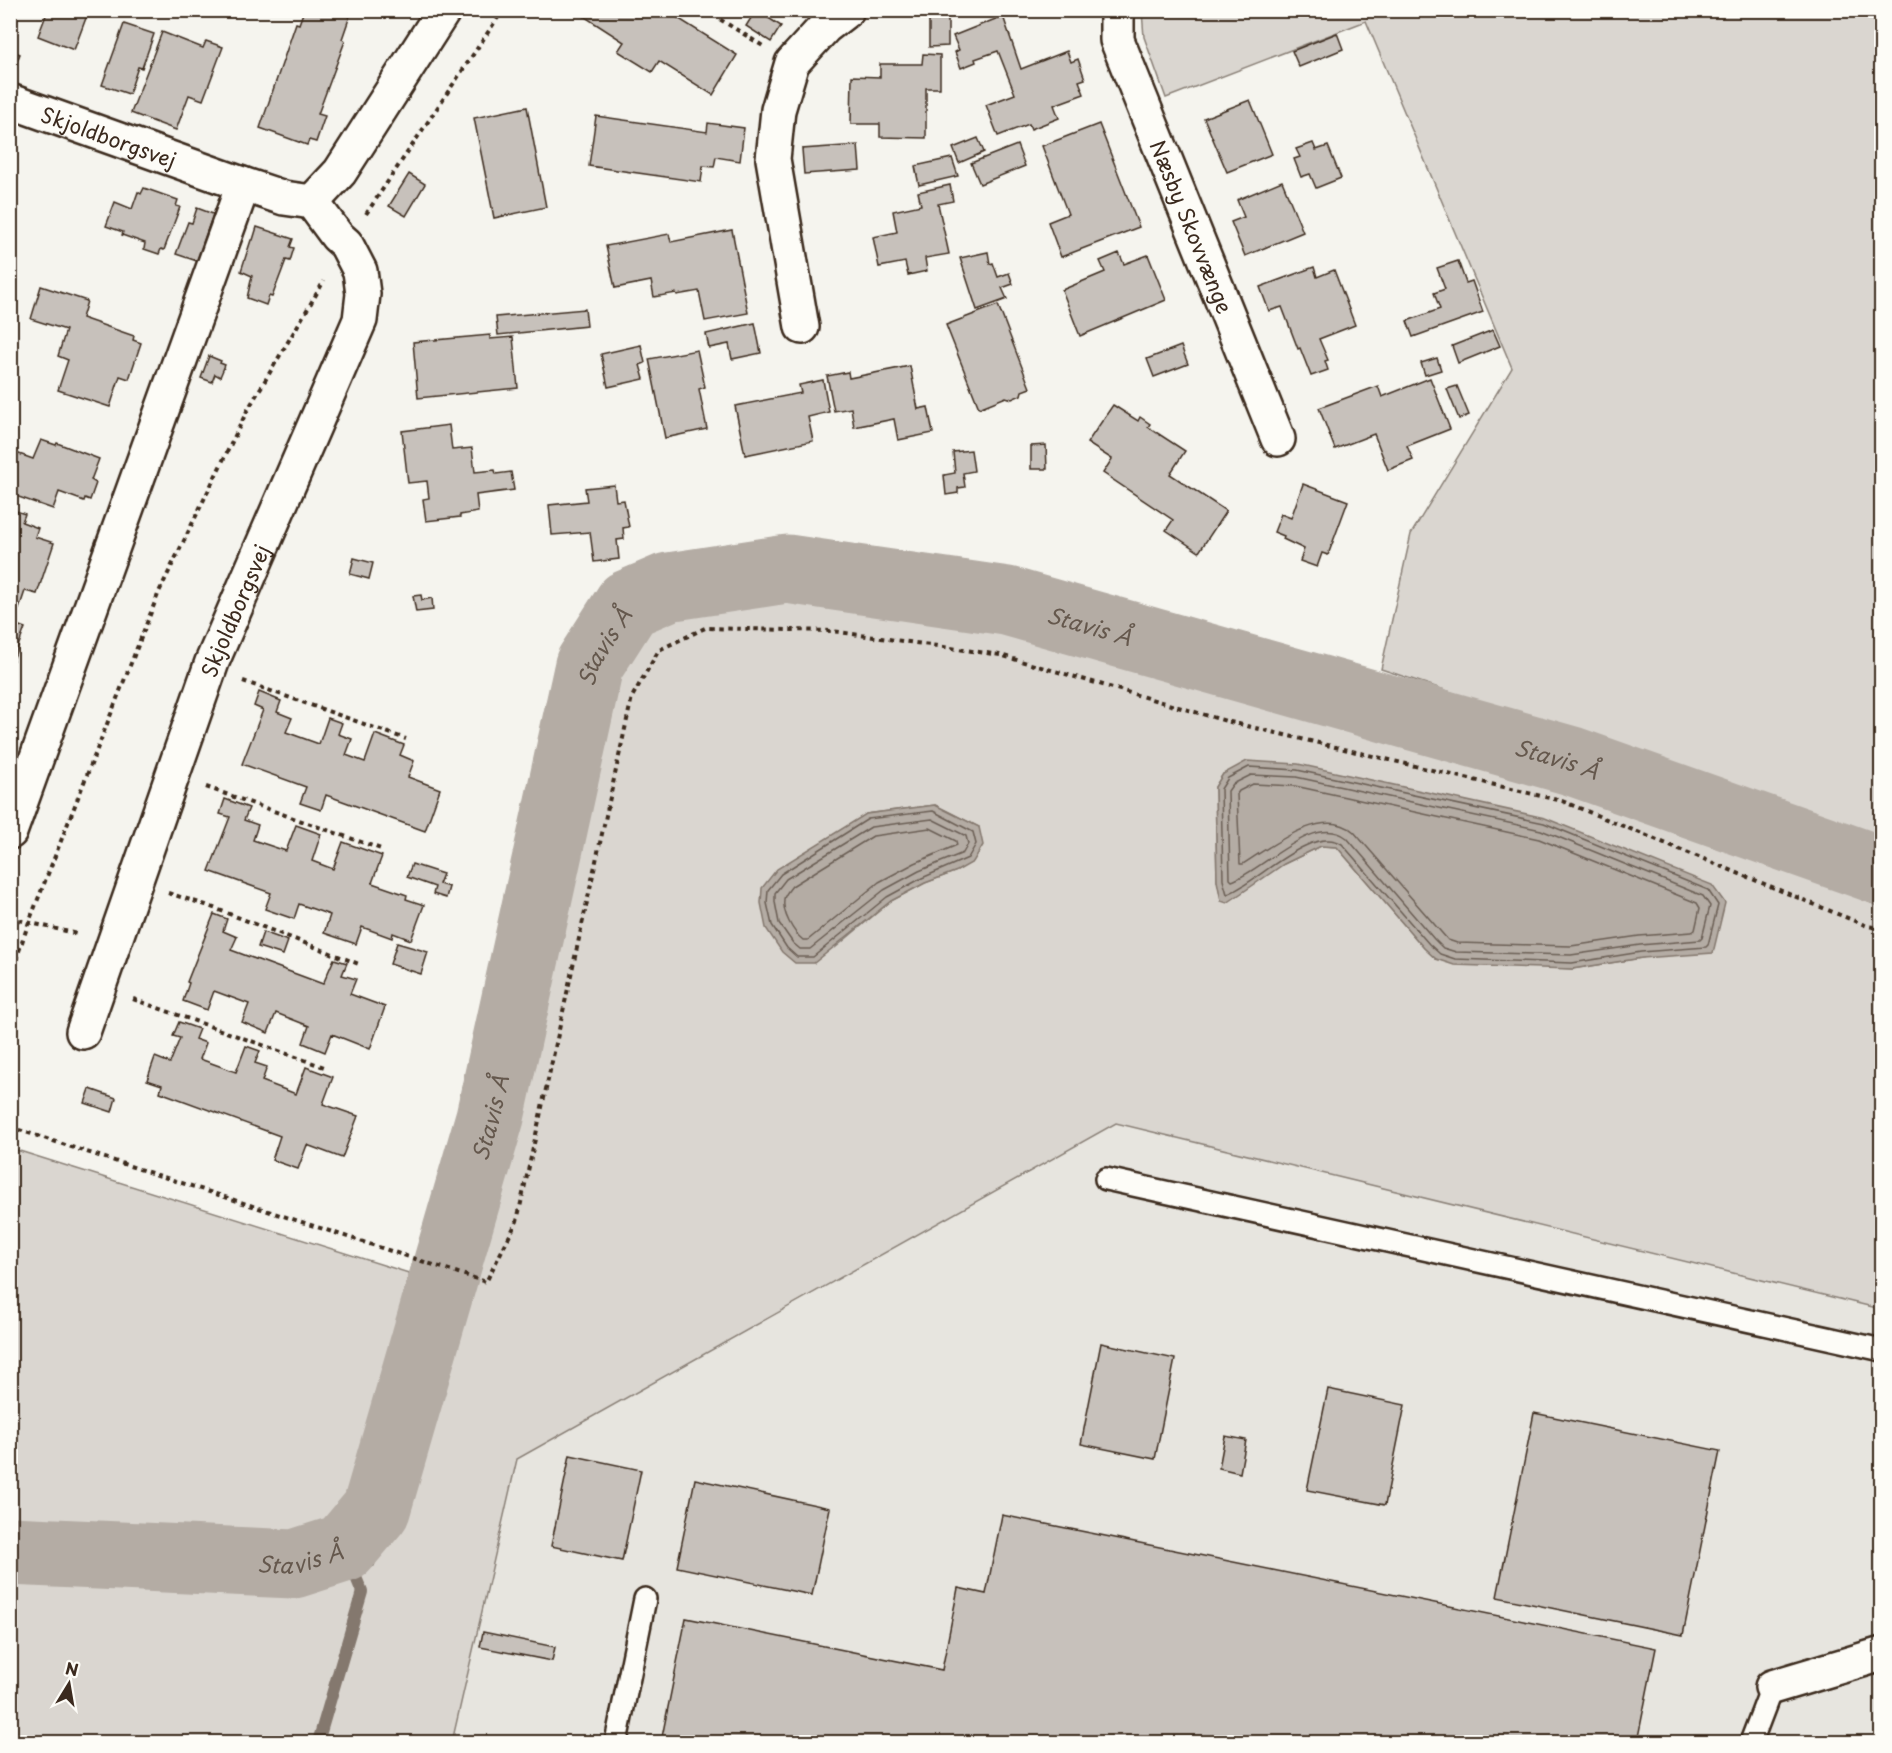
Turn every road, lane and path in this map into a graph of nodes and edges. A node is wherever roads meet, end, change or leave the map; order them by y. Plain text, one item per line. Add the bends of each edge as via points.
1 (444, 10) edge
2 (503, 10) edge
3 (705, 10) edge
4 (847, 10) edge
5 (1117, 10) edge
6 (792, 63) junction
7 (10, 101) edge
8 (242, 184) junction
9 (312, 202) junction
10 (346, 244) junction
11 (802, 327) dead end
12 (1278, 439) dead end
13 (209, 670) junction
14 (406, 738) dead end
15 (172, 775) junction
16 (10, 832) edge
17 (384, 850) dead end
18 (134, 883) junction
19 (10, 918) edge
20 (29, 922) junction
21 (1881, 928) edge
22 (114, 942) junction
23 (359, 964) dead end
24 (10, 977) edge
25 (98, 987) junction
26 (83, 1032) dead end
27 (327, 1068) dead end
28 (10, 1127) edge
29 (1106, 1179) dead end
30 (1881, 1350) edge
31 (645, 1599) dead end
32 (1881, 1654) edge
33 (1772, 1688) joint
34 (616, 1743) edge
35 (1751, 1743) edge

1 - 9 street via 340,171
2 - 10 path
3 - 6 path
4 - 6 street via 825,27
5 - 12 street, Næsby Skovvænge via 1118,40
6 - 11 street via 778,110 773,159
7 - 8 street, Skjoldborgsvej
8 - 9 street, Skjoldborgsvej via 284,198
8 - 16 street
9 - 10 street, Skjoldborgsvej
10 - 13 street, Skjoldborgsvej via 360,270 360,320
10 - 20 path via 247,411 159,592
13 - 14 path
13 - 15 street, Skjoldborgsvej
15 - 17 path
15 - 18 street, Skjoldborgsvej
18 - 22 street, Skjoldborgsvej
18 - 23 path via 206,905
19 - 20 path
20 - 22 path
20 - 24 path
21 - 28 path via 1867,926 1562,801 1226,720 1000,655 832,631 705,628 659,650 632,697 517,1221 486,1282
22 - 25 street, Skjoldborgsvej
25 - 26 street, Skjoldborgsvej
25 - 27 path
29 - 30 lane
31 - 34 lane
32 - 33 street
33 - 35 lane

